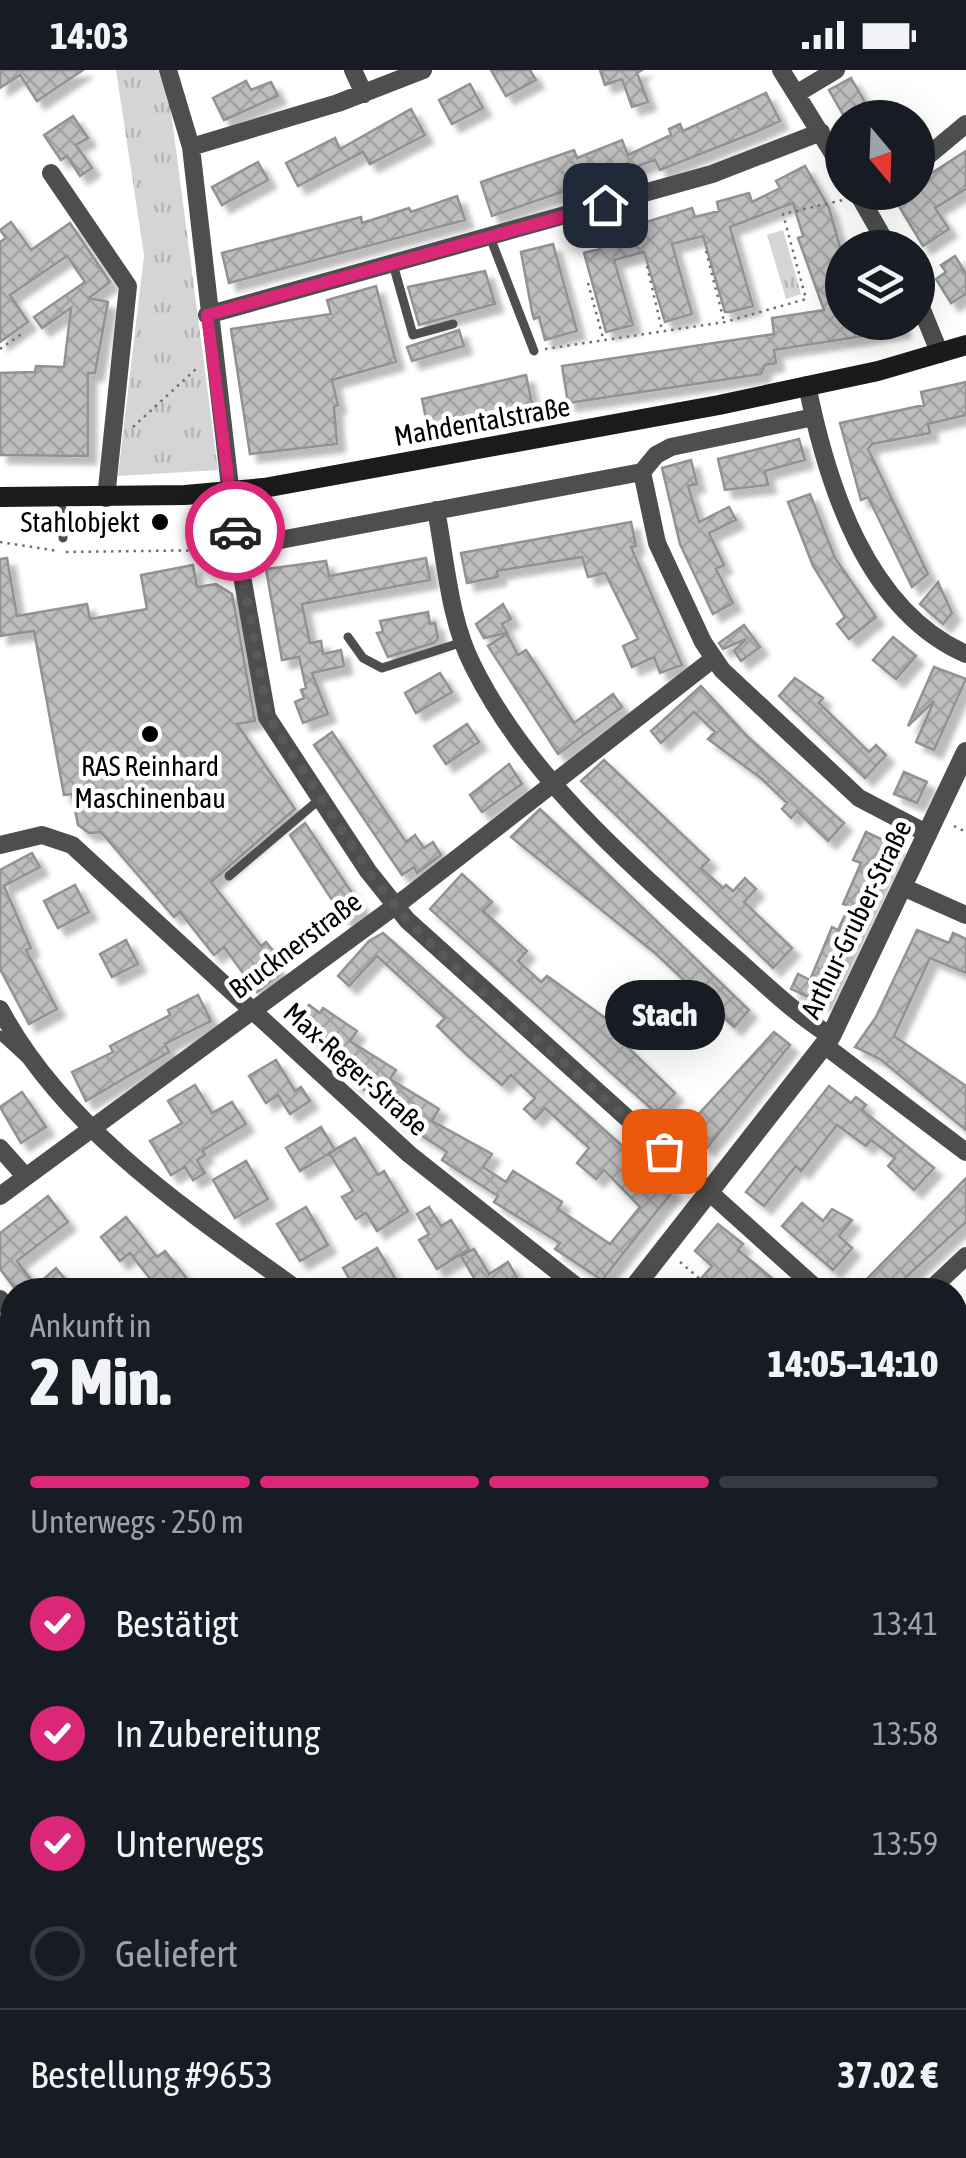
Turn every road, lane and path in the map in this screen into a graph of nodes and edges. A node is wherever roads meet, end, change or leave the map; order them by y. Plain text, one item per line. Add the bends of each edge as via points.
1 (168, 70) edge
2 (353, 70) edge
3 (423, 70) edge
4 (781, 70) edge
5 (836, 70) edge
6 (364, 94) junction
7 (796, 94) junction
8 (966, 124) edge
9 (821, 132) junction
10 (825, 139) edge
11 (191, 147) junction
12 (935, 150) edge
13 (51, 173) dead end
14 (825, 205) edge
15 (490, 237) junction
16 (706, 252) dead end
17 (393, 264) junction
18 (647, 266) dead end
19 (588, 283) dead end
20 (207, 315) junction
21 (725, 322) junction
22 (452, 324) dead end
23 (663, 332) junction
24 (24, 333) dead end
25 (603, 340) junction
26 (934, 340) edge
27 (966, 345) edge
28 (0, 348) edge
29 (534, 351) joint
30 (940, 354) junction
31 (204, 360) dead end
32 (807, 385) junction
33 (814, 416) junction
34 (112, 438) junction
35 (642, 472) junction
36 (264, 488) junction
37 (230, 492) junction
38 (0, 497) edge
39 (61, 497) junction
40 (106, 498) junction
41 (436, 510) junction
42 (63, 538) dead end
43 (268, 541) junction
44 (0, 542) edge
45 (236, 548) junction
46 (348, 637) dead end
47 (463, 642) junction
48 (966, 654) edge
49 (713, 659) junction
50 (966, 752) edge
51 (552, 783) junction
52 (320, 799) junction
53 (928, 834) junction
54 (0, 845) edge
55 (229, 876) dead end
56 (905, 888) junction
57 (395, 906) junction
58 (966, 915) edge
59 (0, 1009) edge
60 (252, 1012) junction
61 (0, 1036) edge
62 (828, 1041) junction
63 (33, 1064) junction
64 (92, 1130) junction
65 (0, 1148) edge
66 (966, 1152) edge
67 (25, 1176) junction
68 (709, 1192) junction
69 (0, 1196) edge
70 (664, 1248) junction
71 (966, 1256) edge
72 (282, 1278) edge
73 (566, 1278) edge
74 (641, 1278) edge
75 (699, 1278) edge
76 (805, 1278) edge
77 (943, 1278) edge

1 - 11 street
2 - 6 street
3 - 6 street
4 - 7 street
5 - 7 street
6 - 11 street
7 - 9 street
8 - 12 street
9 - 10 street
9 - 15 street via 712,174
11 - 20 street
13 - 34 street via 128,286
14 - 21 path via 782,214 806,299
15 - 17 street
15 - 29 lane
16 - 21 path
17 - 20 street
17 - 22 lane via 413,335
18 - 23 path
19 - 25 path
20 - 37 street
21 - 23 path
23 - 25 path
24 - 28 path
25 - 29 path
26 - 30 street
27 - 30 main road, Mahdentalstraße
30 - 32 main road, Mahdentalstraße
31 - 34 path via 172,396 122,438
32 - 33 street
32 - 36 main road, Mahdentalstraße
33 - 35 street via 670,447
33 - 48 street via 839,496 880,580 918,625
34 - 40 street
35 - 41 street
35 - 49 street via 657,542
36 - 37 main road, Mahdentalstraße
36 - 43 path
37 - 40 main road, Mahdentalstraße
37 - 45 street
38 - 39 main road, Mahdentalstraße via 31,490
39 - 40 main road, Mahdentalstraße
39 - 42 lane
41 - 43 street
41 - 47 street
43 - 45 street
44 - 45 path via 103,554
45 - 52 street via 268,717
46 - 47 lane via 382,668
47 - 51 street
49 - 51 street, Brucknerstraße
49 - 53 street via 859,798
50 - 53 street, Arthur-Gruber-Straße
51 - 57 street, Brucknerstraße
51 - 62 street
52 - 55 lane
52 - 57 street
53 - 56 street, Arthur-Gruber-Straße
54 - 60 street, Max-Reger-Straße via 42,835 72,845
56 - 58 street
56 - 62 street, Arthur-Gruber-Straße
57 - 60 street, Brucknerstraße
57 - 68 street
59 - 63 street
60 - 64 street, Brucknerstraße
60 - 73 street, Max-Reger-Straße via 409,1154
61 - 63 lane
62 - 66 street
62 - 68 street, Arthur-Gruber-Straße
63 - 64 street
64 - 67 street, Brucknerstraße
64 - 72 street
65 - 67 street
67 - 69 street, Brucknerstraße
68 - 70 street, Arthur-Gruber-Straße
68 - 76 street
70 - 74 street, Arthur-Gruber-Straße
70 - 75 path
71 - 77 street

